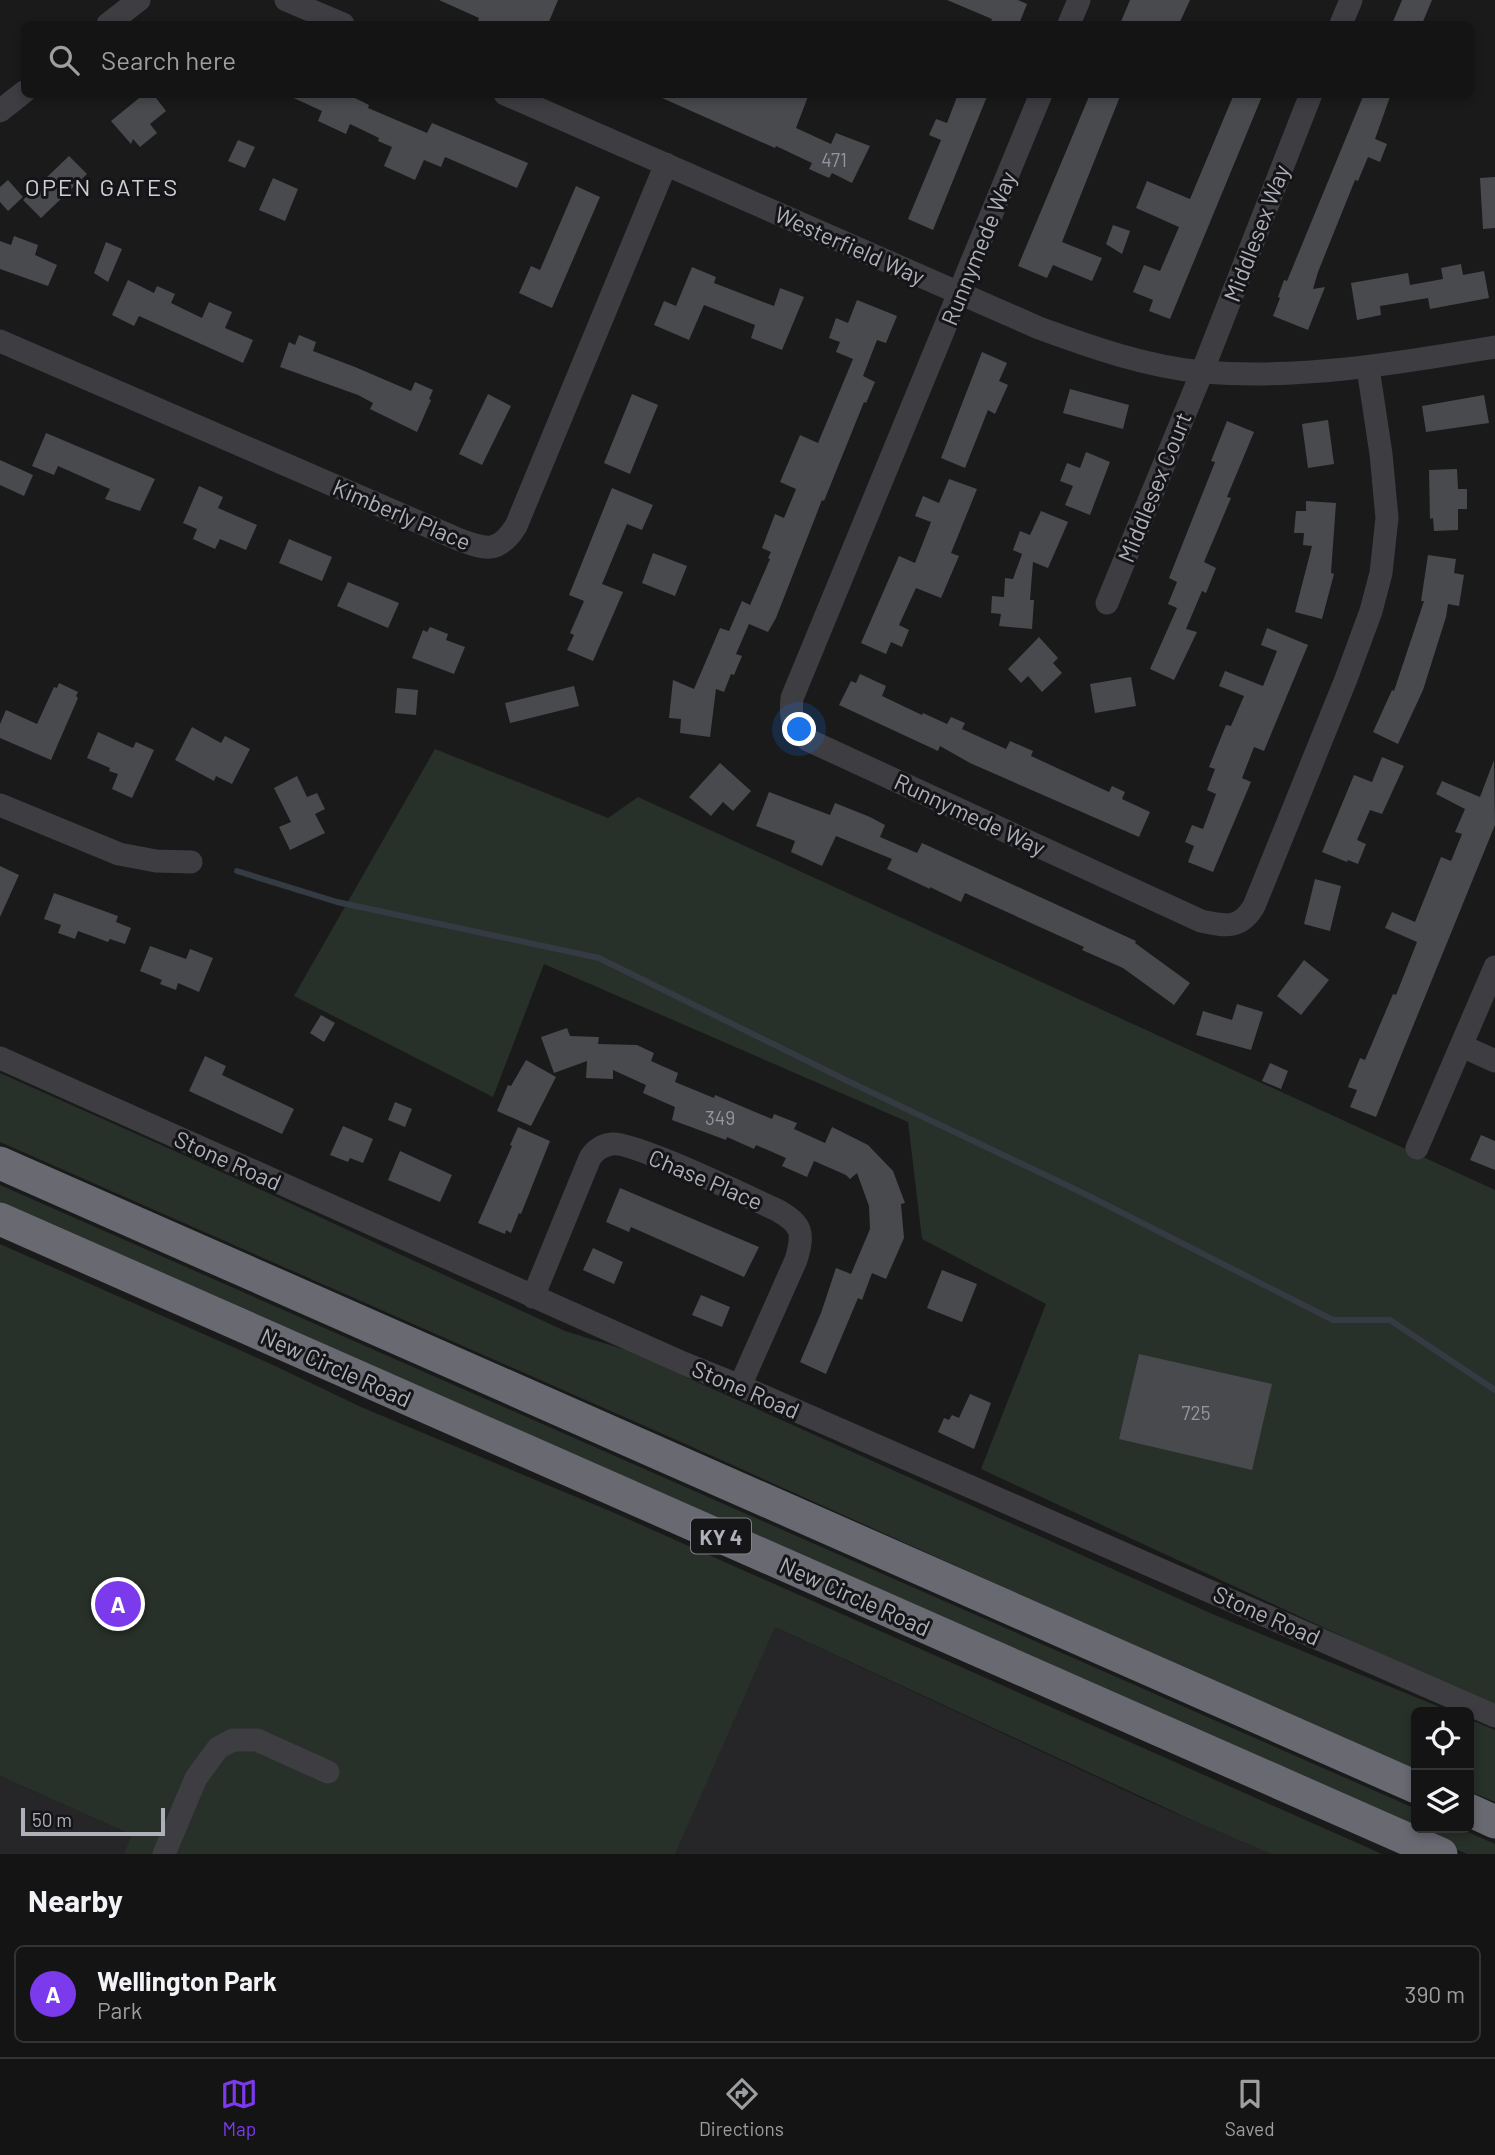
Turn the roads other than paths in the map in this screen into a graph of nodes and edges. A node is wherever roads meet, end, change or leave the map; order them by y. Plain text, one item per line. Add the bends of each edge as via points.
1 (139, 0) edge
2 (286, 0) edge
3 (1079, 0) edge
4 (1351, 0) edge
5 (112, 21) edge
6 (336, 21) edge
7 (1070, 21) edge
8 (1341, 21) edge
9 (21, 94) edge
10 (514, 98) edge
11 (1039, 98) edge
12 (1309, 98) edge
13 (0, 111) edge
14 (666, 164) junction
15 (959, 293) junction
16 (0, 341) edge
17 (1495, 347) edge
18 (1368, 368) junction
19 (1202, 372) junction
20 (1107, 603) dead end
21 (0, 805) edge
22 (191, 862) dead end
23 (1495, 967) edge
24 (1462, 1046) junction
25 (0, 1058) edge
26 (1495, 1061) edge
27 (1417, 1148) dead end
28 (0, 1163) edge
29 (0, 1219) edge
30 (533, 1297) junction
31 (740, 1386) junction
32 (1495, 1716) edge
33 (328, 1772) dead end
34 (1411, 1785) edge
35 (1474, 1812) edge
36 (1495, 1822) edge
37 (163, 1854) edge
38 (1441, 1854) edge

1 - 5 street
2 - 6 street
3 - 7 street
4 - 8 street
9 - 13 street
10 - 14 street, Westerfield Way
11 - 15 street, Runnymede Way
12 - 19 street, Middlesex Way
14 - 15 street, Westerfield Way
14 - 16 street, Kimberly Place via 516,526 496,547 460,540
15 - 18 street, Runnymede Way via 792,698 792,724 808,740 1201,921 1220,925 1243,921 1254,906 1371,611 1387,518
15 - 19 street, Westerfield Way via 1095,348
17 - 18 street, Westerfield Way
18 - 19 street, Westerfield Way
19 - 20 street, Middlesex Court
21 - 22 street via 120,854
23 - 24 street
24 - 26 street
24 - 27 street
25 - 30 street, Stone Road
28 - 34 highway, KY 4
29 - 38 highway, New Circle Road / KY 4
30 - 31 street, Stone Road
30 - 31 street, Chase Place via 593,1153 614,1143 653,1156 778,1210 798,1226 802,1241 796,1260
31 - 32 street, Stone Road
33 - 37 street via 257,1740 233,1740 218,1748 196,1779
35 - 36 highway

